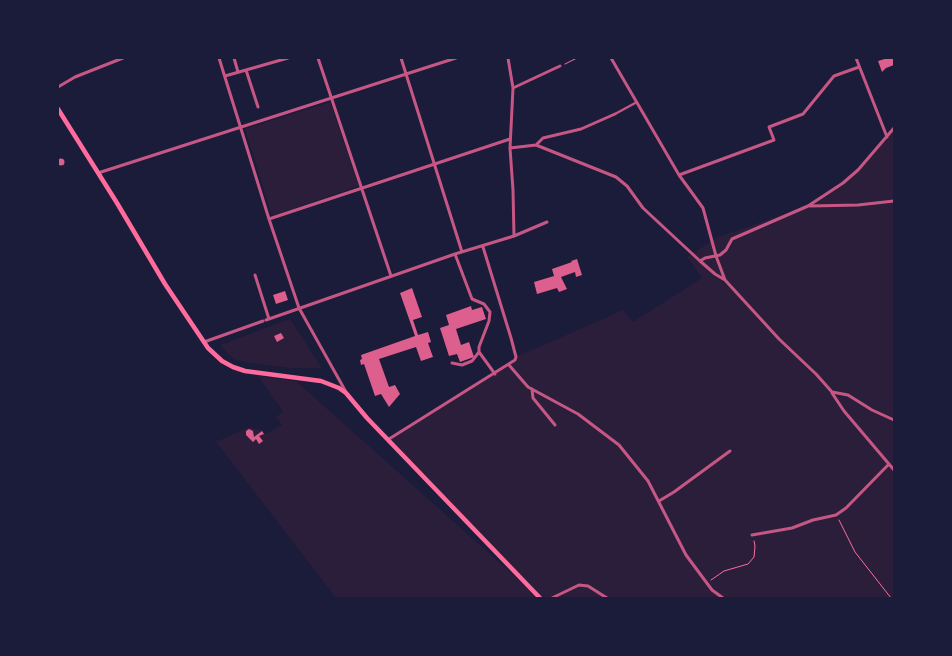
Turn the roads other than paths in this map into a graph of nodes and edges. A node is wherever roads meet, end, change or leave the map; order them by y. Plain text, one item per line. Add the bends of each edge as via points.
1 (109, 58) edge
2 (124, 58) edge
3 (219, 58) edge
4 (234, 58) edge
5 (288, 58) edge
6 (318, 58) edge
7 (402, 58) edge
8 (456, 58) edge
9 (508, 58) edge
10 (611, 58) edge
11 (856, 58) edge
12 (111, 63) junction
13 (560, 66) road end
14 (859, 67) junction
15 (246, 70) junction
16 (238, 72) junction
17 (406, 73) junction
18 (225, 76) junction
19 (58, 87) edge
20 (513, 88) junction
21 (330, 98) junction
22 (637, 102) junction
23 (258, 107) dead end
24 (58, 109) edge
25 (615, 114) joint
26 (240, 127) junction
27 (894, 128) edge
28 (887, 137) junction
29 (510, 139) junction
30 (536, 145) junction
31 (510, 148) junction
32 (435, 164) junction
33 (97, 173) junction
34 (680, 175) junction
35 (362, 188) junction
36 (894, 202) edge
37 (808, 206) junction
38 (268, 219) junction
39 (547, 222) dead end
40 (514, 236) junction
41 (483, 247) junction
42 (462, 252) junction
43 (456, 254) junction
44 (716, 256) junction
45 (700, 261) junction
46 (255, 275) dead end
47 (391, 276) junction
48 (725, 280) junction
49 (299, 308) junction
50 (266, 320) junction
51 (203, 342) junction
52 (478, 352) junction
53 (452, 363) dead end
54 (509, 365) junction
55 (495, 374) junction
56 (532, 389) junction
57 (832, 392) junction
58 (346, 393) junction
59 (894, 420) edge
60 (555, 425) dead end
61 (389, 439) junction
62 (730, 451) dead end
63 (889, 464) junction
64 (894, 470) edge
65 (659, 501) junction
66 (752, 535) road end
67 (540, 598) edge
68 (552, 598) edge
69 (607, 598) edge
70 (722, 598) edge

1 - 12 street
2 - 12 street
3 - 18 street
4 - 16 street
5 - 15 street
6 - 21 street
7 - 17 street
8 - 17 street
9 - 20 street
10 - 22 street
11 - 14 street
12 - 19 street
13 - 20 street
14 - 28 street
14 - 34 street via 834,76 803,114 769,127 774,140
15 - 16 street
15 - 23 street
16 - 18 street
17 - 21 street
17 - 32 street
18 - 26 street
20 - 29 street
21 - 26 street
21 - 35 street
22 - 25 street
22 - 34 street
24 - 33 main road
25 - 30 street via 581,129 543,138
26 - 33 street
26 - 38 street
27 - 28 street
28 - 37 street via 858,170
29 - 31 street
29 - 32 street
30 - 31 street
30 - 45 street via 616,177
31 - 40 street
32 - 35 street
32 - 42 street
33 - 51 main road
34 - 44 street via 703,208
35 - 38 street
35 - 47 street
36 - 37 street
37 - 44 street via 732,239 724,253
38 - 49 street
39 - 40 street
40 - 41 street
41 - 42 street
41 - 54 street via 515,353 515,360
42 - 43 street
43 - 47 street
43 - 52 street via 472,299 484,304 490,312
44 - 45 street
44 - 48 street
45 - 48 street
46 - 50 street
47 - 49 street
48 - 57 street
49 - 50 street
49 - 58 street
50 - 51 street
51 - 58 main road via 233,367 321,380
52 - 53 street via 472,361 462,365
52 - 55 street
54 - 55 street
54 - 56 street
55 - 61 street
56 - 60 street via 533,398
56 - 65 street via 578,414 615,441 648,481
57 - 59 street via 848,395
57 - 63 street
58 - 61 main road
61 - 67 main road
62 - 65 street
63 - 64 street
63 - 66 street via 836,515
65 - 70 street via 686,555 706,583
68 - 69 street via 579,585 588,586

